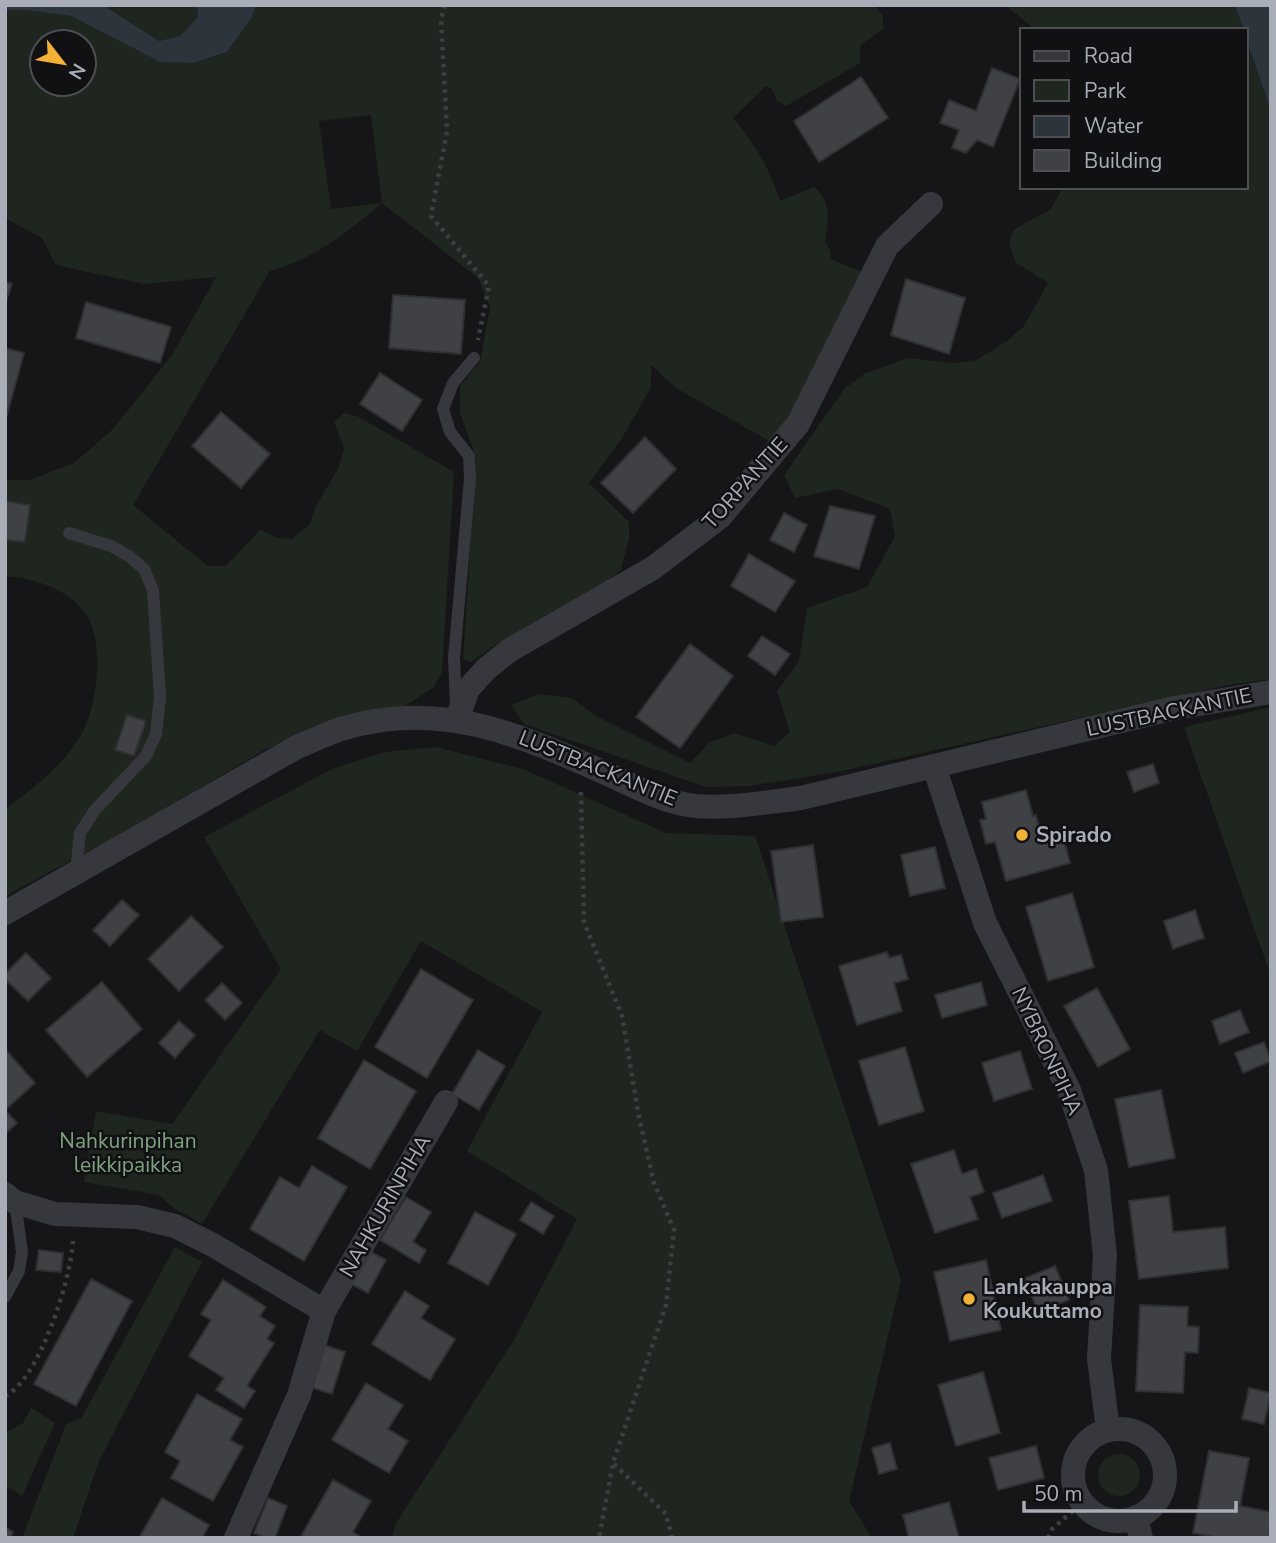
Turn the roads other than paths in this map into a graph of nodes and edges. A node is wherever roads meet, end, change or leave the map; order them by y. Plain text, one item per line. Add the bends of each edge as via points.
1 (931, 204) dead end
2 (474, 358) road end
3 (69, 533) dead end
4 (1271, 692) edge
5 (457, 719) junction
6 (934, 766) junction
7 (76, 873) junction
8 (5, 913) edge
9 (446, 1102) dead end
10 (10, 1198) edge
11 (5, 1297) edge
12 (324, 1311) junction
13 (1108, 1430) junction
14 (1139, 1528) edge
15 (236, 1538) edge

1 - 5 street, TORPANTIE via 887,246 798,424 720,517 653,568 510,650 468,689
2 - 5 lane via 453,383 443,409 450,432 469,456 470,478 454,657
3 - 7 lane via 111,546 144,569 153,590 160,697 156,734 146,756 95,810 80,833
4 - 6 street, LUSTBACKANTIE via 1175,708
5 - 6 street, LUSTBACKANTIE via 509,732 657,796 694,806 801,798
5 - 7 street, LUSTBACKANTIE via 382,719 341,729 297,747
6 - 13 street, NYBRONPIHA via 985,923 1069,1090 1096,1170 1105,1256 1099,1359
7 - 8 street, LUSTBACKANTIE
9 - 12 street, NAHKURINPIHA
10 - 11 lane via 22,1252 19,1271
10 - 12 street via 55,1214 137,1217 175,1226
12 - 15 street, NAHKURINPIHA via 299,1395
13 - 14 street via 1137,1432 1160,1453 1165,1468 1159,1497
13 - 14 street via 1082,1446 1075,1460 1074,1482 1082,1503 1093,1513

